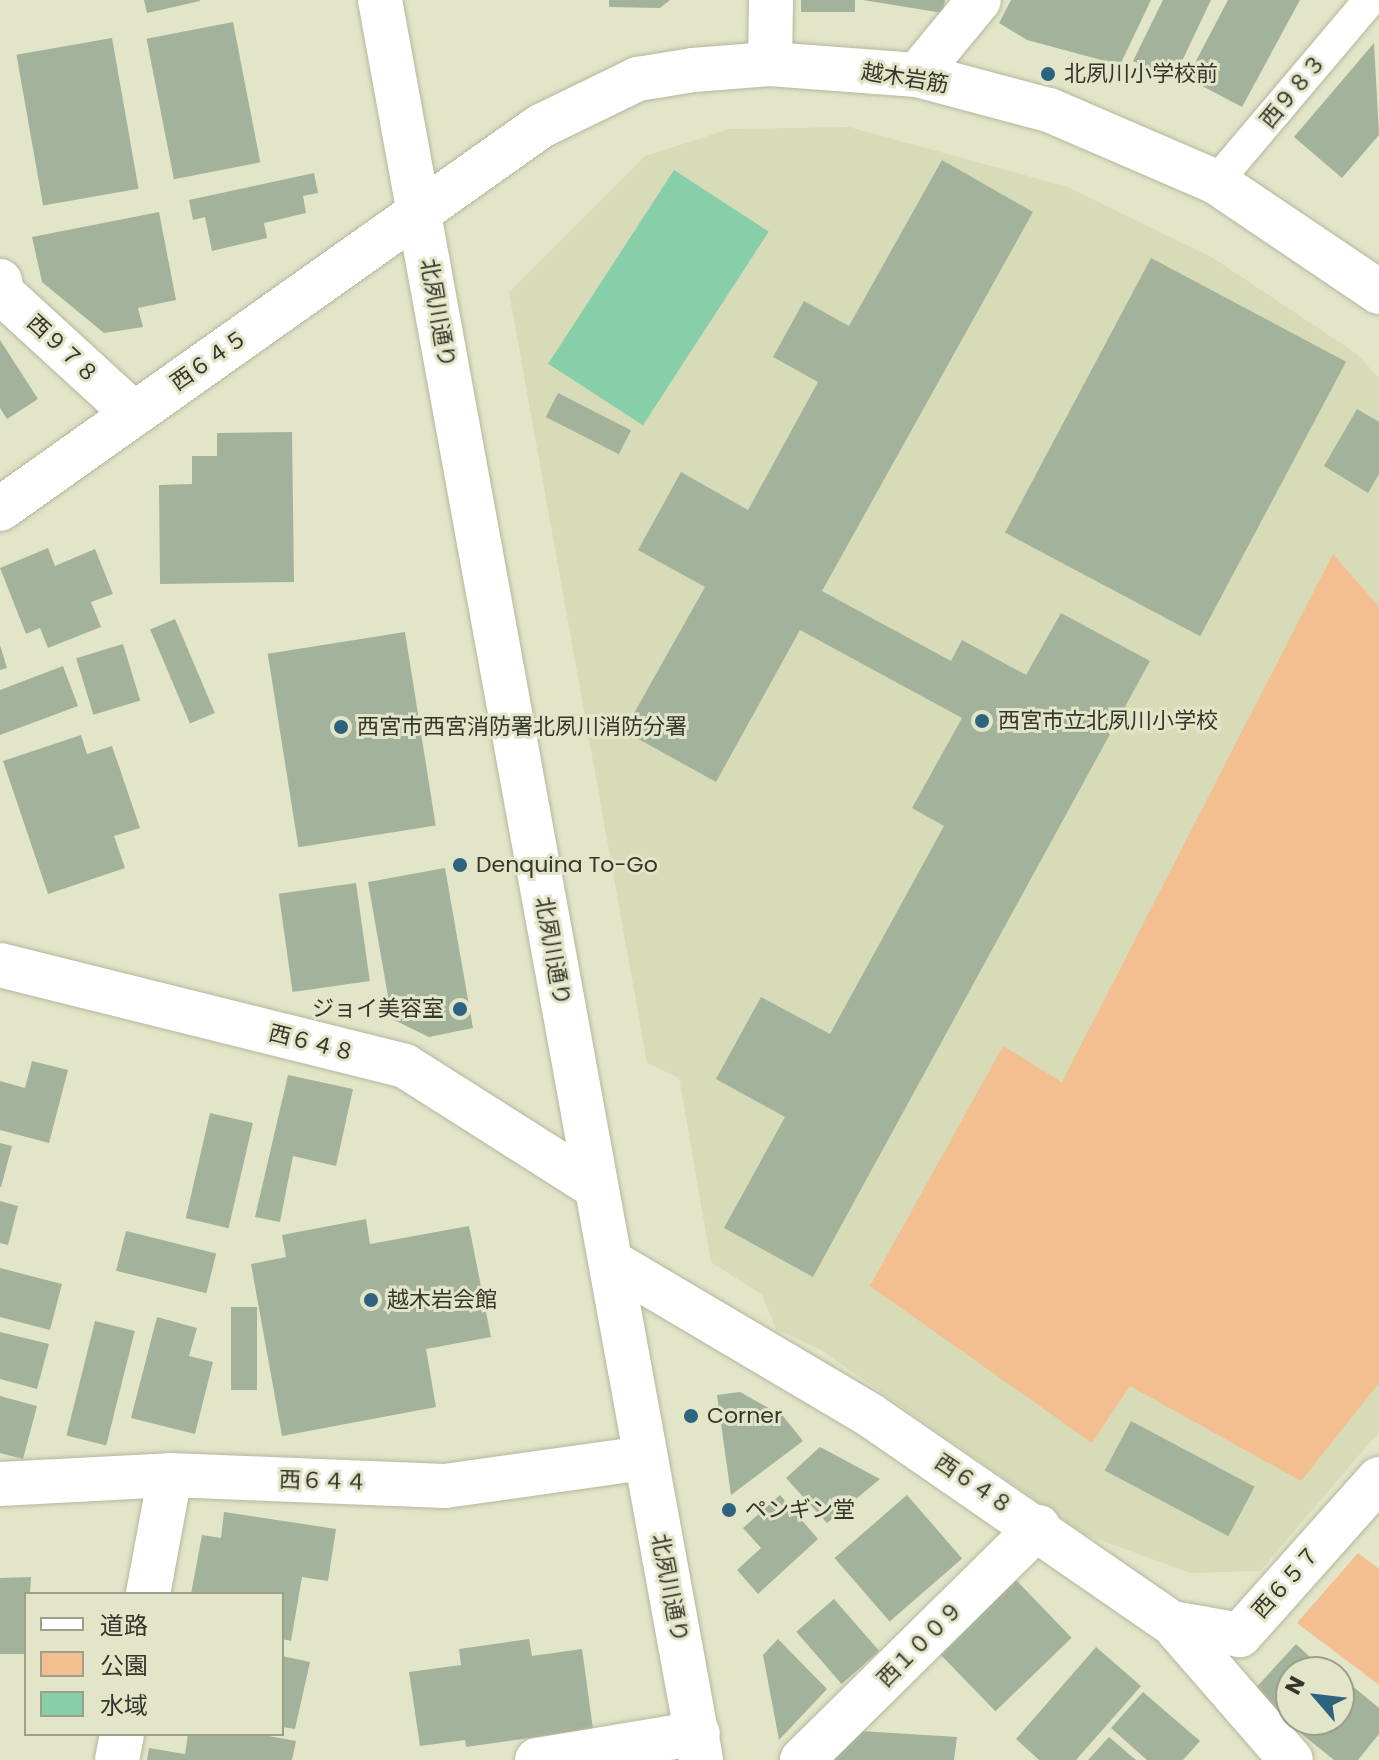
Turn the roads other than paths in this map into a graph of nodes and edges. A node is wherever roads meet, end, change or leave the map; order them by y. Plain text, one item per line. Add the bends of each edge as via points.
1 (380, 0) edge
2 (771, 0) edge
3 (979, 0) edge
4 (1370, 0) edge
5 (770, 64) junction
6 (917, 75) junction
7 (1216, 182) junction
8 (420, 212) junction
9 (0, 281) edge
10 (1379, 292) edge
11 (133, 413) junction
12 (0, 509) edge
13 (0, 965) edge
14 (596, 1187) junction
15 (613, 1263) junction
16 (644, 1458) junction
17 (170, 1475) junction
18 (1379, 1479) edge
19 (0, 1484) edge
20 (1038, 1527) junction
21 (148, 1592) edge
22 (1172, 1623) junction
23 (122, 1736) edge
24 (699, 1746) edge
25 (117, 1760) edge
26 (537, 1760) edge
27 (802, 1760) edge
28 (1291, 1760) edge

1 - 8 street, 北夙川通り
2 - 5 street
3 - 6 street
4 - 7 lane, 西９８３
5 - 6 street, 越木岩筋
5 - 8 street, 越木岩筋 via 638,79 588,98
6 - 7 street, 越木岩筋 via 1049,110
7 - 10 street, 越木岩筋
8 - 11 street, 西６４５
8 - 14 street, 北夙川通り
9 - 11 street, 西９７８ via 2,293
11 - 12 street, 西６４５
13 - 14 street, 西６４８ via 405,1066
14 - 15 street, 北夙川通り
15 - 16 street, 北夙川通り
15 - 20 street, 西６４８ via 764,1347
16 - 17 street, 西６４４ via 445,1486
16 - 24 street, 北夙川通り
17 - 19 street, 西６４４
17 - 21 street
18 - 22 street, 西６５７ via 1240,1635
20 - 22 street, 西６４８
20 - 27 street, 西１００９
22 - 28 street, 西６４８
23 - 25 street
24 - 26 street

